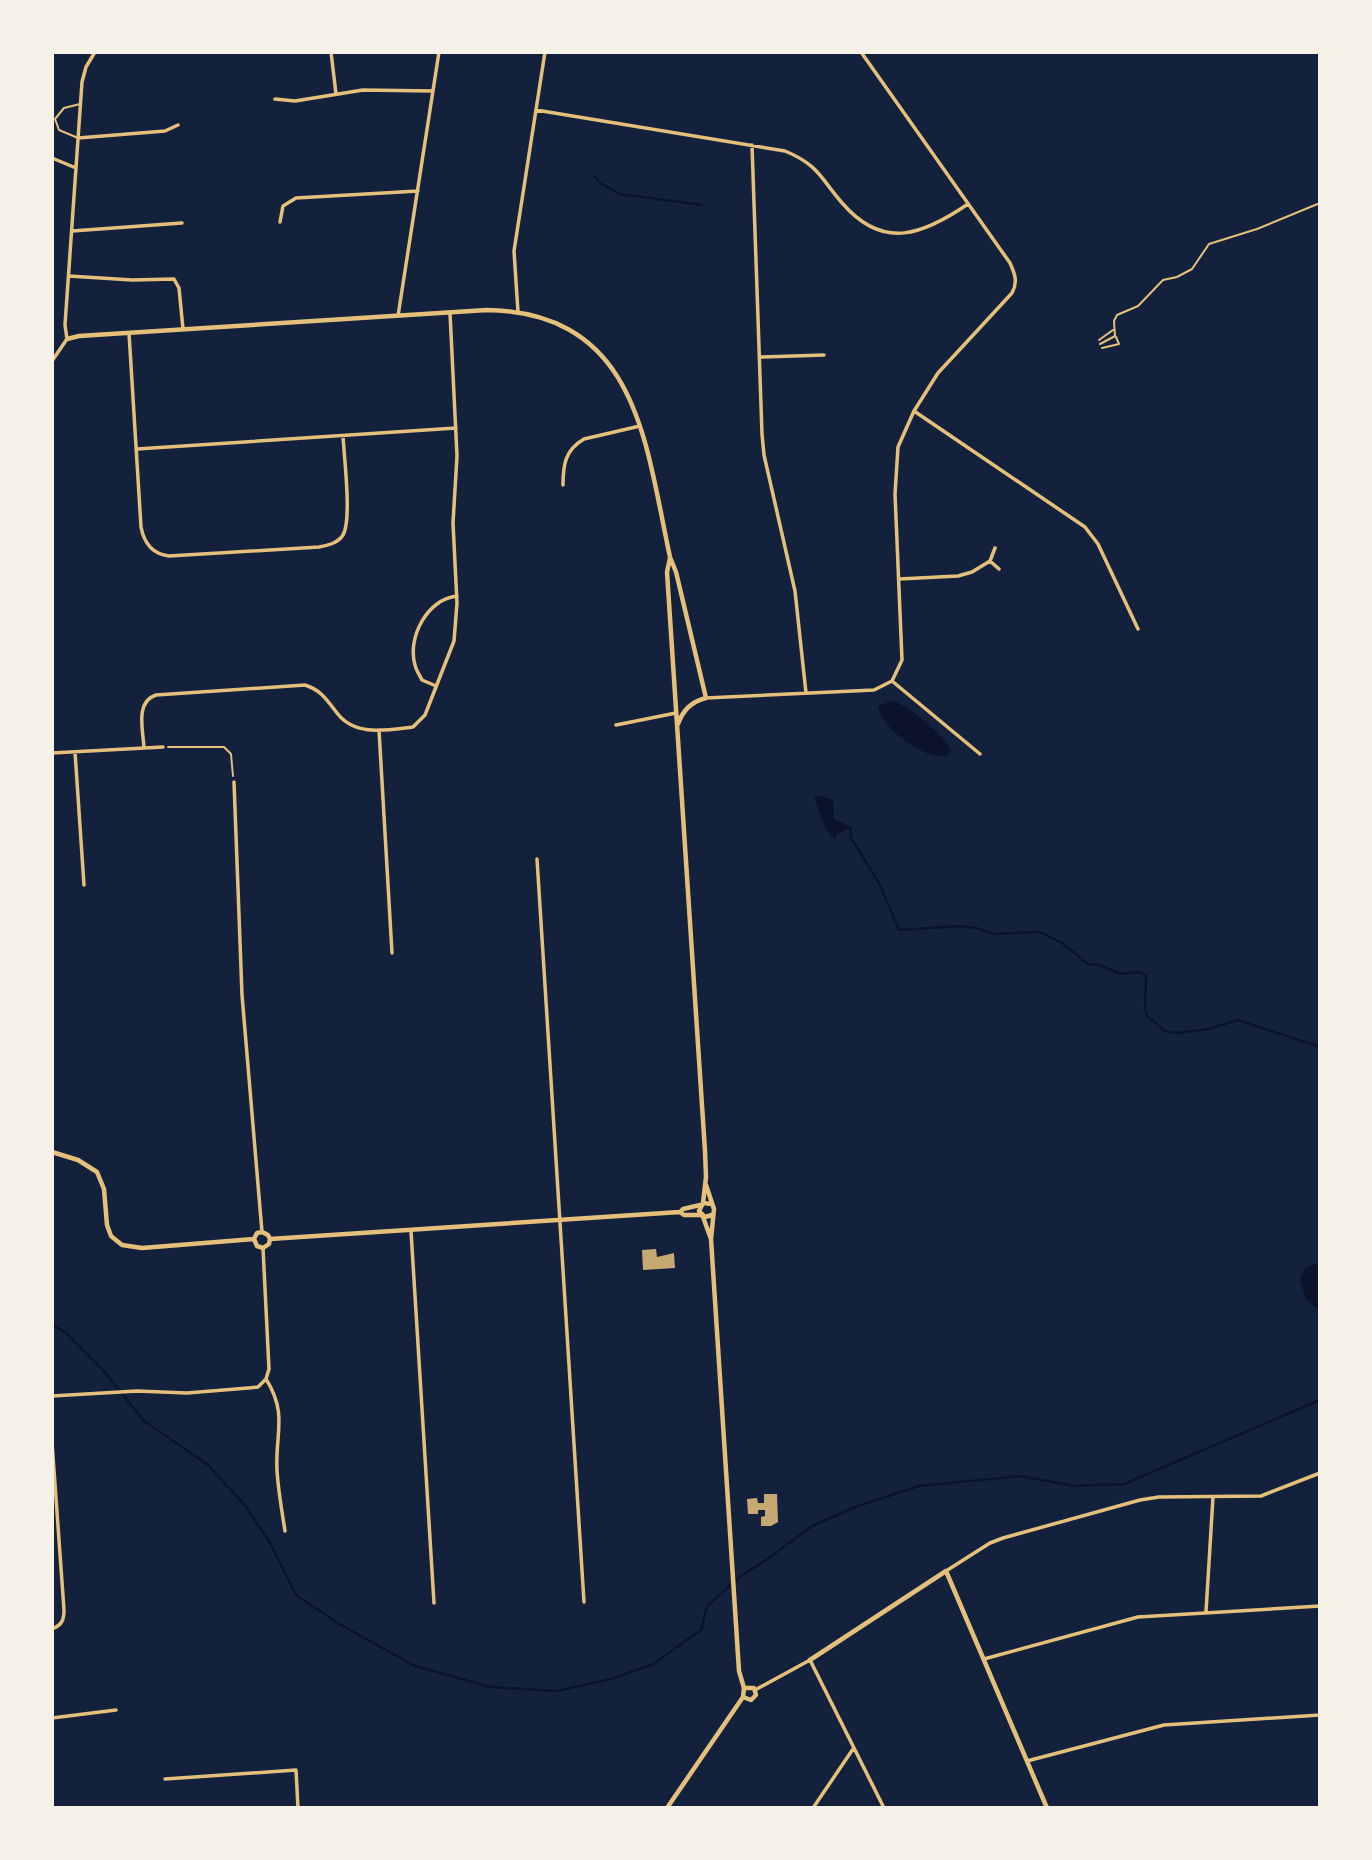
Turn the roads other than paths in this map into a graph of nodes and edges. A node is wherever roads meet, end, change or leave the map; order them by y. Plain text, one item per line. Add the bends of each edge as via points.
1 (95, 52) edge
2 (331, 52) edge
3 (439, 52) edge
4 (545, 52) edge
5 (861, 52) edge
6 (433, 91) junction
7 (336, 94) junction
8 (275, 99) dead end
9 (81, 104) junction
10 (536, 110) junction
11 (178, 125) dead end
12 (78, 138) junction
13 (752, 145) junction
14 (52, 158) edge
15 (76, 169) junction
16 (418, 191) junction
17 (968, 204) junction
18 (280, 222) dead end
19 (182, 223) dead end
20 (72, 231) junction
21 (69, 275) junction
22 (450, 313) junction
23 (518, 313) junction
24 (398, 316) junction
25 (183, 329) junction
26 (129, 333) junction
27 (67, 339) junction
28 (824, 355) dead end
29 (760, 357) junction
30 (52, 361) edge
31 (914, 411) junction
32 (640, 426) junction
33 (456, 428) junction
34 (344, 436) junction
35 (137, 449) junction
36 (562, 485) dead end
37 (995, 548) dead end
38 (670, 557) junction
39 (990, 561) junction
40 (999, 569) dead end
41 (899, 579) junction
42 (457, 596) junction
43 (1138, 629) dead end
44 (892, 681) junction
45 (436, 686) junction
46 (806, 693) junction
47 (706, 698) junction
48 (676, 713) junction
49 (678, 724) junction
50 (616, 726) dead end
51 (379, 730) junction
52 (163, 747) road end
53 (144, 748) junction
54 (75, 752) junction
55 (52, 753) edge
56 (980, 754) dead end
57 (234, 782) road end
58 (537, 859) dead end
59 (84, 885) dead end
60 (393, 953) dead end
61 (52, 1152) edge
62 (706, 1184) junction
63 (702, 1204) junction
64 (712, 1205) junction
65 (680, 1212) junction
66 (712, 1215) junction
67 (702, 1216) junction
68 (559, 1221) junction
69 (411, 1231) junction
70 (262, 1232) junction
71 (254, 1239) junction
72 (270, 1239) junction
73 (711, 1239) junction
74 (263, 1248) junction
75 (266, 1379) junction
76 (52, 1396) edge
77 (52, 1442) edge
78 (1320, 1473) edge
79 (1213, 1497) junction
80 (285, 1531) dead end
81 (946, 1571) junction
82 (584, 1602) dead end
83 (434, 1603) dead end
84 (1320, 1606) edge
85 (1206, 1612) junction
86 (52, 1629) edge
87 (984, 1659) junction
88 (810, 1660) junction
89 (744, 1688) junction
90 (755, 1690) junction
91 (743, 1697) junction
92 (116, 1710) dead end
93 (1320, 1715) edge
94 (52, 1718) edge
95 (854, 1748) junction
96 (1027, 1761) junction
97 (165, 1779) dead end
98 (298, 1808) edge
99 (667, 1808) edge
100 (813, 1808) edge
101 (884, 1808) edge
102 (1046, 1808) edge

1 - 9 street via 84,71
2 - 7 street
3 - 6 street
4 - 10 street
5 - 17 street
6 - 7 street
6 - 16 street
7 - 8 street via 295,101
9 - 12 street
9 - 12 lane via 64,108 55,118 59,130
10 - 13 street
10 - 23 street via 514,251
11 - 12 street via 165,131
12 - 15 street
13 - 17 street via 803,158 854,215 887,233 929,228
13 - 29 street
14 - 15 street
15 - 20 street
16 - 18 street via 296,198 283,206
16 - 24 street
17 - 31 street via 1010,263 1015,286 938,373
19 - 20 street
20 - 21 street
21 - 25 street via 132,281 174,279 179,285
21 - 27 street
22 - 23 street
22 - 24 street
22 - 33 street
23 - 32 street via 560,326 595,350 626,388
24 - 25 street
25 - 26 street
26 - 27 street
26 - 35 street
27 - 30 street
28 - 29 street
29 - 46 street via 764,454 794,591
31 - 41 street via 898,447 895,471
31 - 43 street via 1085,527 1098,544
32 - 36 street via 576,444 567,454
32 - 38 street
33 - 34 street
33 - 42 street via 453,523
34 - 35 street
34 - 35 street via 346,529 335,543 320,547 157,553 143,536
37 - 39 street
38 - 47 street
38 - 48 street via 667,572
39 - 40 street
39 - 41 street via 958,576
41 - 44 street via 902,660
42 - 45 street via 454,640
42 - 45 street via 439,603 425,616 415,637 414,664 422,680
44 - 46 street via 874,690
44 - 56 street
45 - 51 street via 425,715 414,727
46 - 47 street
47 - 49 street via 684,710
48 - 49 street
48 - 50 street
49 - 62 street
51 - 53 street via 345,722 321,692 305,685 156,695 143,706
51 - 60 street
52 - 53 street
53 - 54 street
54 - 55 street
54 - 59 street
57 - 70 street via 242,995
58 - 68 street
61 - 71 street via 97,1172 111,1236 130,1248
62 - 63 street
62 - 64 street
63 - 64 street
63 - 65 street
63 - 67 street
64 - 66 street
65 - 67 street
65 - 68 street
66 - 67 street
66 - 73 street
67 - 73 street
68 - 69 street
68 - 82 street
69 - 72 street
69 - 83 street
70 - 71 street
70 - 72 street
71 - 74 street
72 - 74 street
73 - 89 street via 733,1591
74 - 75 street
75 - 76 street via 258,1387 187,1393
75 - 80 street via 278,1403 276,1469
77 - 86 street via 65,1610 64,1620
78 - 79 street via 1261,1496
79 - 81 street via 1140,1500 1003,1538
79 - 85 street
81 - 87 street
81 - 88 street
84 - 85 street
85 - 87 street via 1138,1617
87 - 96 street
88 - 90 street
88 - 95 street
89 - 90 street
89 - 91 street
90 - 91 street via 754,1699
91 - 99 street
92 - 94 street
93 - 96 street via 1164,1725
95 - 100 street
95 - 101 street
96 - 102 street
97 - 98 street via 296,1770

